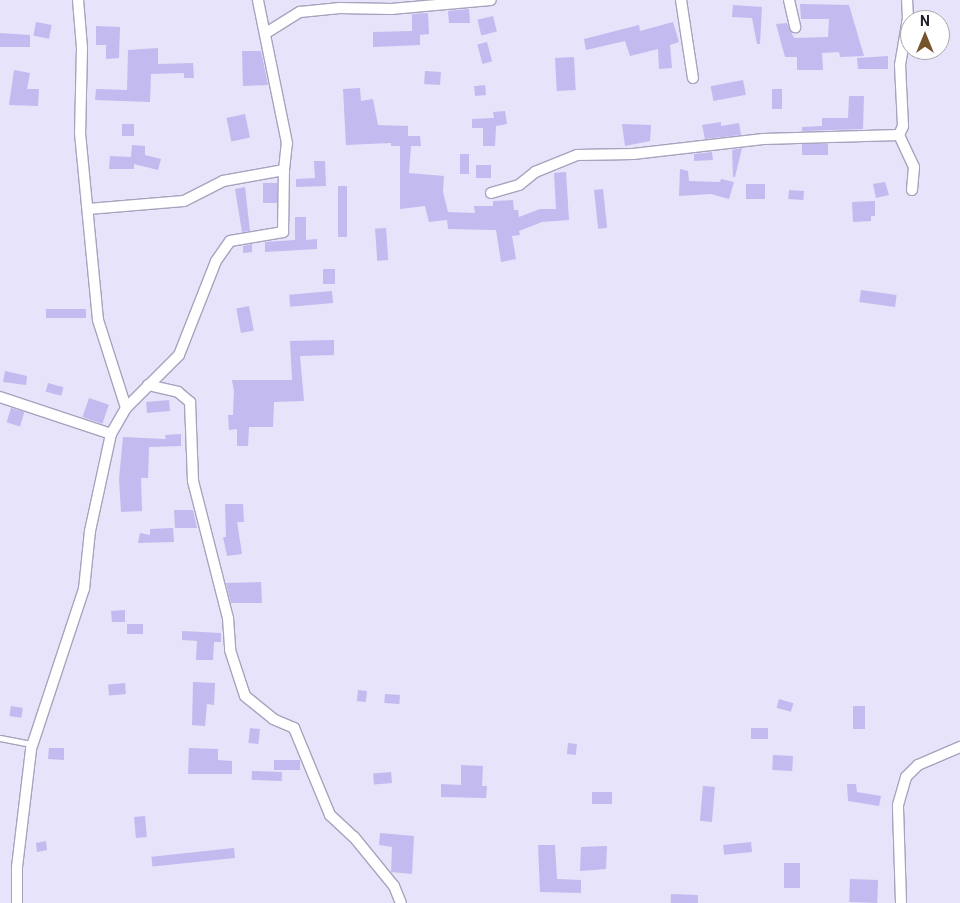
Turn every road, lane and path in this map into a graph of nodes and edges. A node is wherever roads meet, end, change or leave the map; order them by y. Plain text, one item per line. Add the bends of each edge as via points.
1 (78, 0) edge
2 (258, 0) edge
3 (491, 0) edge
4 (680, 0) edge
5 (789, 0) edge
6 (906, 0) edge
7 (795, 27) dead end
8 (266, 33) junction
9 (693, 78) dead end
10 (899, 135) junction
11 (284, 170) junction
12 (912, 190) dead end
13 (491, 193) dead end
14 (88, 209) junction
15 (148, 385) junction
16 (0, 397) edge
17 (126, 408) junction
18 (111, 434) junction
19 (0, 738) edge
20 (32, 744) junction
21 (960, 747) edge
22 (17, 903) edge
23 (401, 903) edge
24 (901, 903) edge

1 - 14 street via 82,48 80,133
2 - 8 street
3 - 8 street via 391,9 340,8 300,12
4 - 9 street
5 - 7 street
6 - 10 street via 908,18 900,65 903,126
8 - 11 street via 287,143
10 - 12 street via 914,167
10 - 13 street via 763,139 633,154 577,155 535,172 519,185
11 - 14 street via 223,182 184,201
11 - 15 street via 283,232 230,241 216,261 179,355
14 - 17 street via 98,320
15 - 17 street
15 - 23 street via 178,392 190,402 193,480 228,618 230,650 245,696 273,719 294,728 330,815 354,837 394,886
16 - 18 street
17 - 18 street
18 - 20 street via 90,531 84,589
19 - 20 lane
20 - 22 street via 17,867
21 - 24 street via 918,765 906,777 898,804

